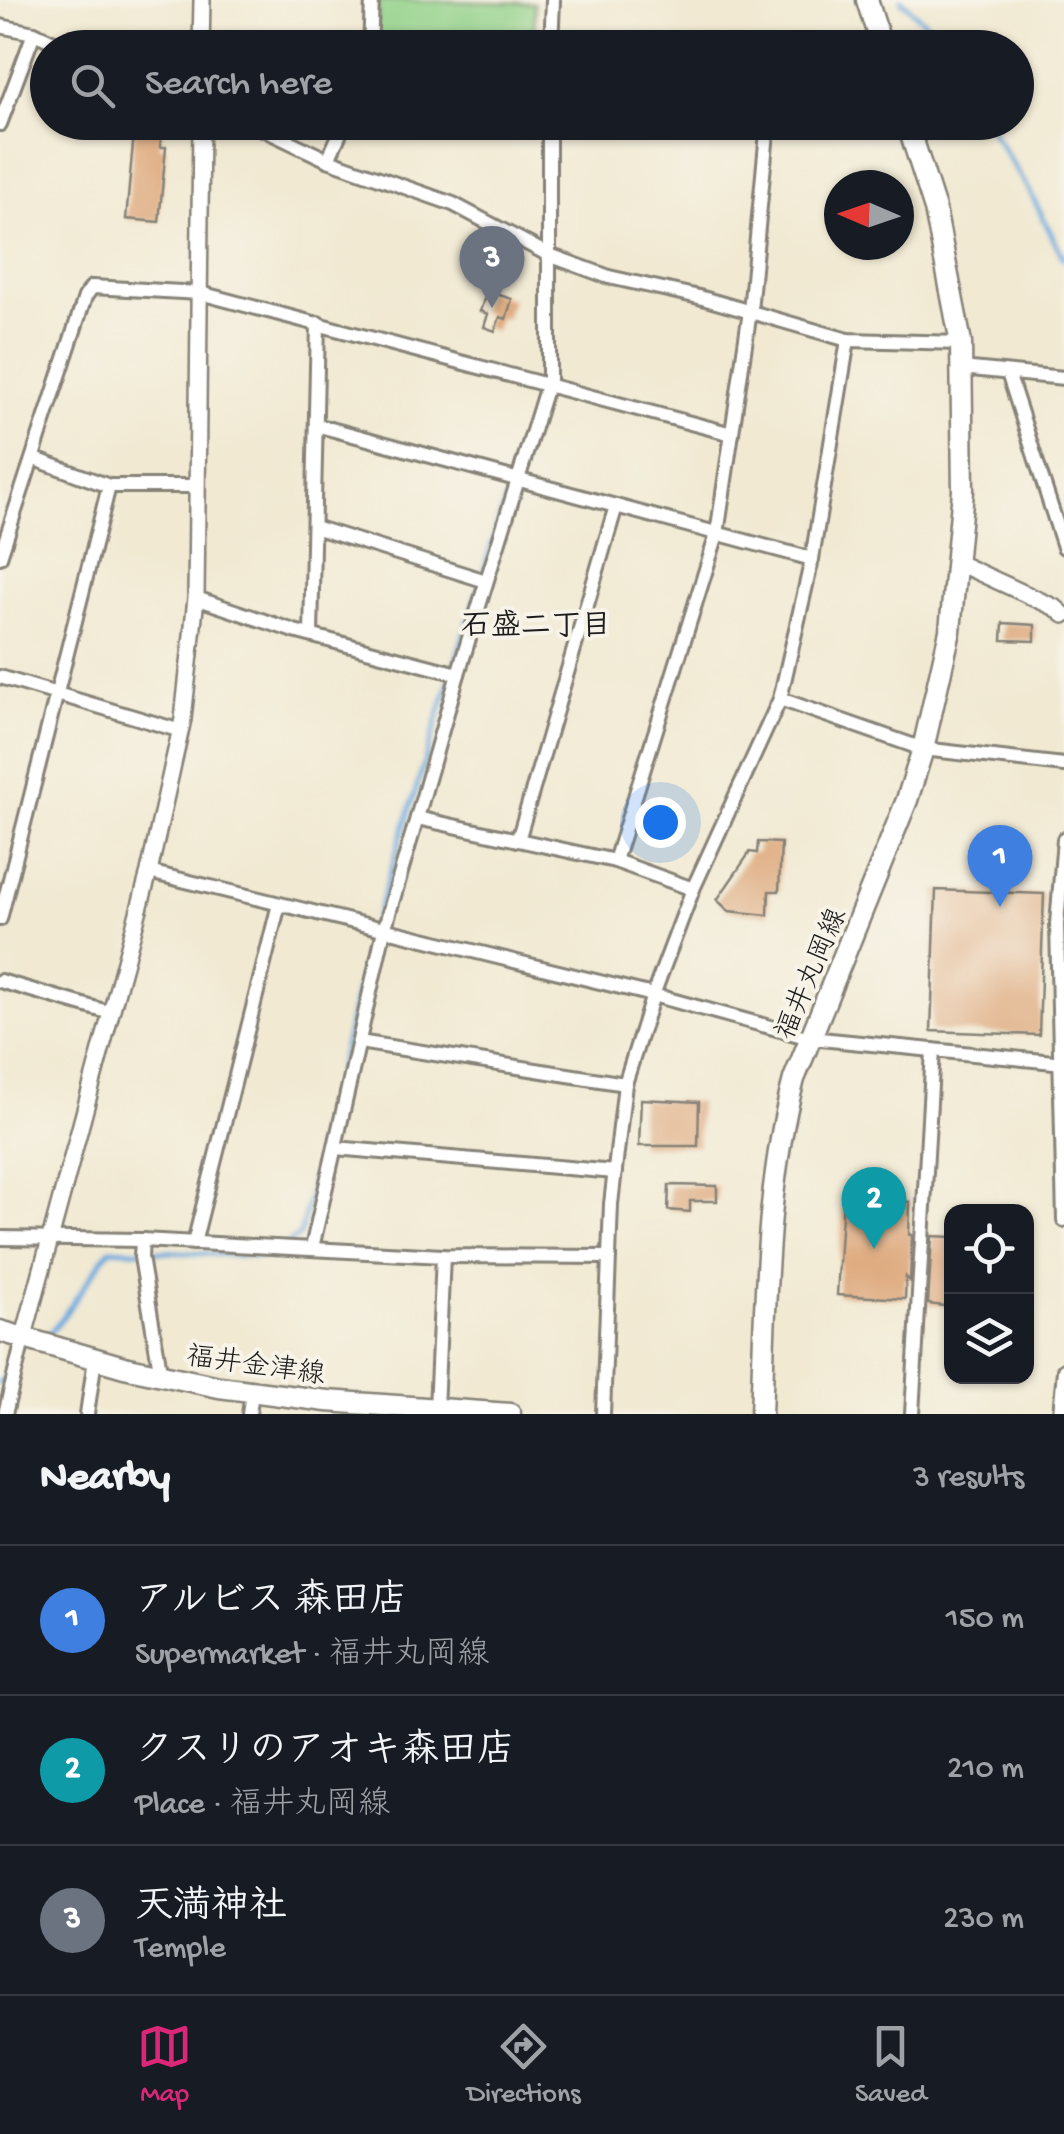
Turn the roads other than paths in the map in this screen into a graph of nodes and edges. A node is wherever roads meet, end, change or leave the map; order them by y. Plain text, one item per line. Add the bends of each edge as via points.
1 (202, 0) edge
2 (372, 0) edge
3 (553, 0) edge
4 (867, 0) edge
5 (0, 26) edge
6 (202, 30) edge
7 (371, 30) edge
8 (552, 30) edge
9 (876, 30) edge
10 (30, 31) edge
11 (30, 43) edge
12 (0, 124) edge
13 (201, 140) edge
14 (286, 140) edge
15 (337, 140) edge
16 (549, 140) edge
17 (766, 140) edge
18 (913, 140) edge
19 (328, 160) junction
20 (548, 254) junction
21 (200, 293) junction
22 (750, 311) junction
23 (318, 323) junction
24 (848, 340) junction
25 (960, 343) junction
26 (962, 368) junction
27 (1008, 373) junction
28 (1064, 378) edge
29 (547, 388) junction
30 (316, 425) junction
31 (732, 434) junction
32 (35, 459) junction
33 (518, 479) junction
34 (110, 486) junction
35 (196, 486) junction
36 (616, 506) junction
37 (314, 527) junction
38 (716, 534) junction
39 (1064, 547) edge
40 (0, 558) edge
41 (812, 559) junction
42 (956, 562) junction
43 (486, 580) junction
44 (196, 598) junction
45 (1061, 607) edge
46 (311, 636) junction
47 (458, 674) junction
48 (0, 677) edge
49 (58, 697) junction
50 (780, 698) junction
51 (181, 732) junction
52 (923, 749) junction
53 (1064, 765) edge
54 (417, 818) junction
55 (1064, 839) edge
56 (518, 840) junction
57 (615, 862) junction
58 (150, 872) junction
59 (694, 889) junction
60 (278, 904) junction
61 (0, 919) edge
62 (384, 930) junction
63 (0, 981) edge
64 (654, 996) junction
65 (110, 1013) junction
66 (810, 1038) junction
67 (359, 1042) junction
68 (933, 1050) junction
69 (1062, 1063) edge
70 (625, 1084) junction
71 (335, 1148) junction
72 (615, 1172) junction
73 (1064, 1220) edge
74 (0, 1238) edge
75 (53, 1238) junction
76 (142, 1240) junction
77 (194, 1243) junction
78 (312, 1248) junction
79 (443, 1256) junction
80 (609, 1257) junction
81 (0, 1332) edge
82 (24, 1336) junction
83 (95, 1358) junction
84 (1064, 1370) edge
85 (161, 1376) junction
86 (252, 1392) junction
87 (436, 1409) junction
88 (5, 1414) edge
89 (88, 1414) edge
90 (249, 1414) edge
91 (510, 1414) edge
92 (603, 1414) edge
93 (761, 1414) edge
94 (912, 1414) edge
95 (1060, 1414) edge

1 - 6 street
2 - 7 street
3 - 8 street
4 - 9 main road
5 - 10 street
11 - 12 street
13 - 21 street
14 - 19 street
15 - 19 street
16 - 20 street
17 - 22 street
18 - 25 main road, 福井丸岡線 via 935,209
19 - 20 street via 452,204
20 - 22 street via 609,277
20 - 29 street
21 - 23 street
21 - 32 street via 92,287
21 - 35 street
22 - 24 street
22 - 31 street
23 - 29 street
23 - 30 street
24 - 25 street
24 - 41 street
25 - 26 main road, 福井丸岡線
26 - 27 street
26 - 42 main road, 福井丸岡線
27 - 28 street
27 - 39 street
29 - 31 street
29 - 33 street
30 - 33 street
30 - 37 street
31 - 38 street
32 - 34 street
32 - 40 street
33 - 36 street
33 - 43 street
34 - 35 street
34 - 49 street
35 - 44 street
36 - 38 street
36 - 56 street
37 - 43 street
37 - 46 street
38 - 41 street
38 - 57 street
41 - 50 street
42 - 45 street
42 - 52 main road, 福井丸岡線 via 950,631
43 - 47 street
44 - 46 street
44 - 51 street
46 - 47 street
47 - 54 street
48 - 49 street
49 - 51 street
49 - 61 street
50 - 52 street
50 - 59 street
51 - 58 street
52 - 53 street
52 - 66 main road, 福井丸岡線
54 - 56 street
54 - 62 street
55 - 69 street via 1057,924
56 - 57 street
57 - 59 street
58 - 60 street
58 - 65 street
59 - 64 street
60 - 62 street
60 - 77 street
62 - 64 street
62 - 67 street
63 - 65 street
64 - 66 street
64 - 70 street
65 - 75 street
66 - 68 street
66 - 93 main road, 福井丸岡線 via 781,1128
67 - 70 street
67 - 71 street
68 - 69 street
68 - 94 street
69 - 73 street
70 - 72 street
71 - 72 street
71 - 78 street
72 - 80 street
74 - 75 street
75 - 76 street
75 - 82 street
76 - 77 street
76 - 85 street
77 - 78 street
78 - 79 street
79 - 80 street
79 - 87 street
80 - 92 street
81 - 82 main road, 福井金津線
82 - 83 main road, 福井金津線
82 - 88 street
83 - 85 main road, 福井金津線
83 - 89 street
84 - 95 street
85 - 86 main road, 福井金津線
86 - 87 main road, 福井金津線
86 - 90 street
87 - 91 main road, 福井金津線

